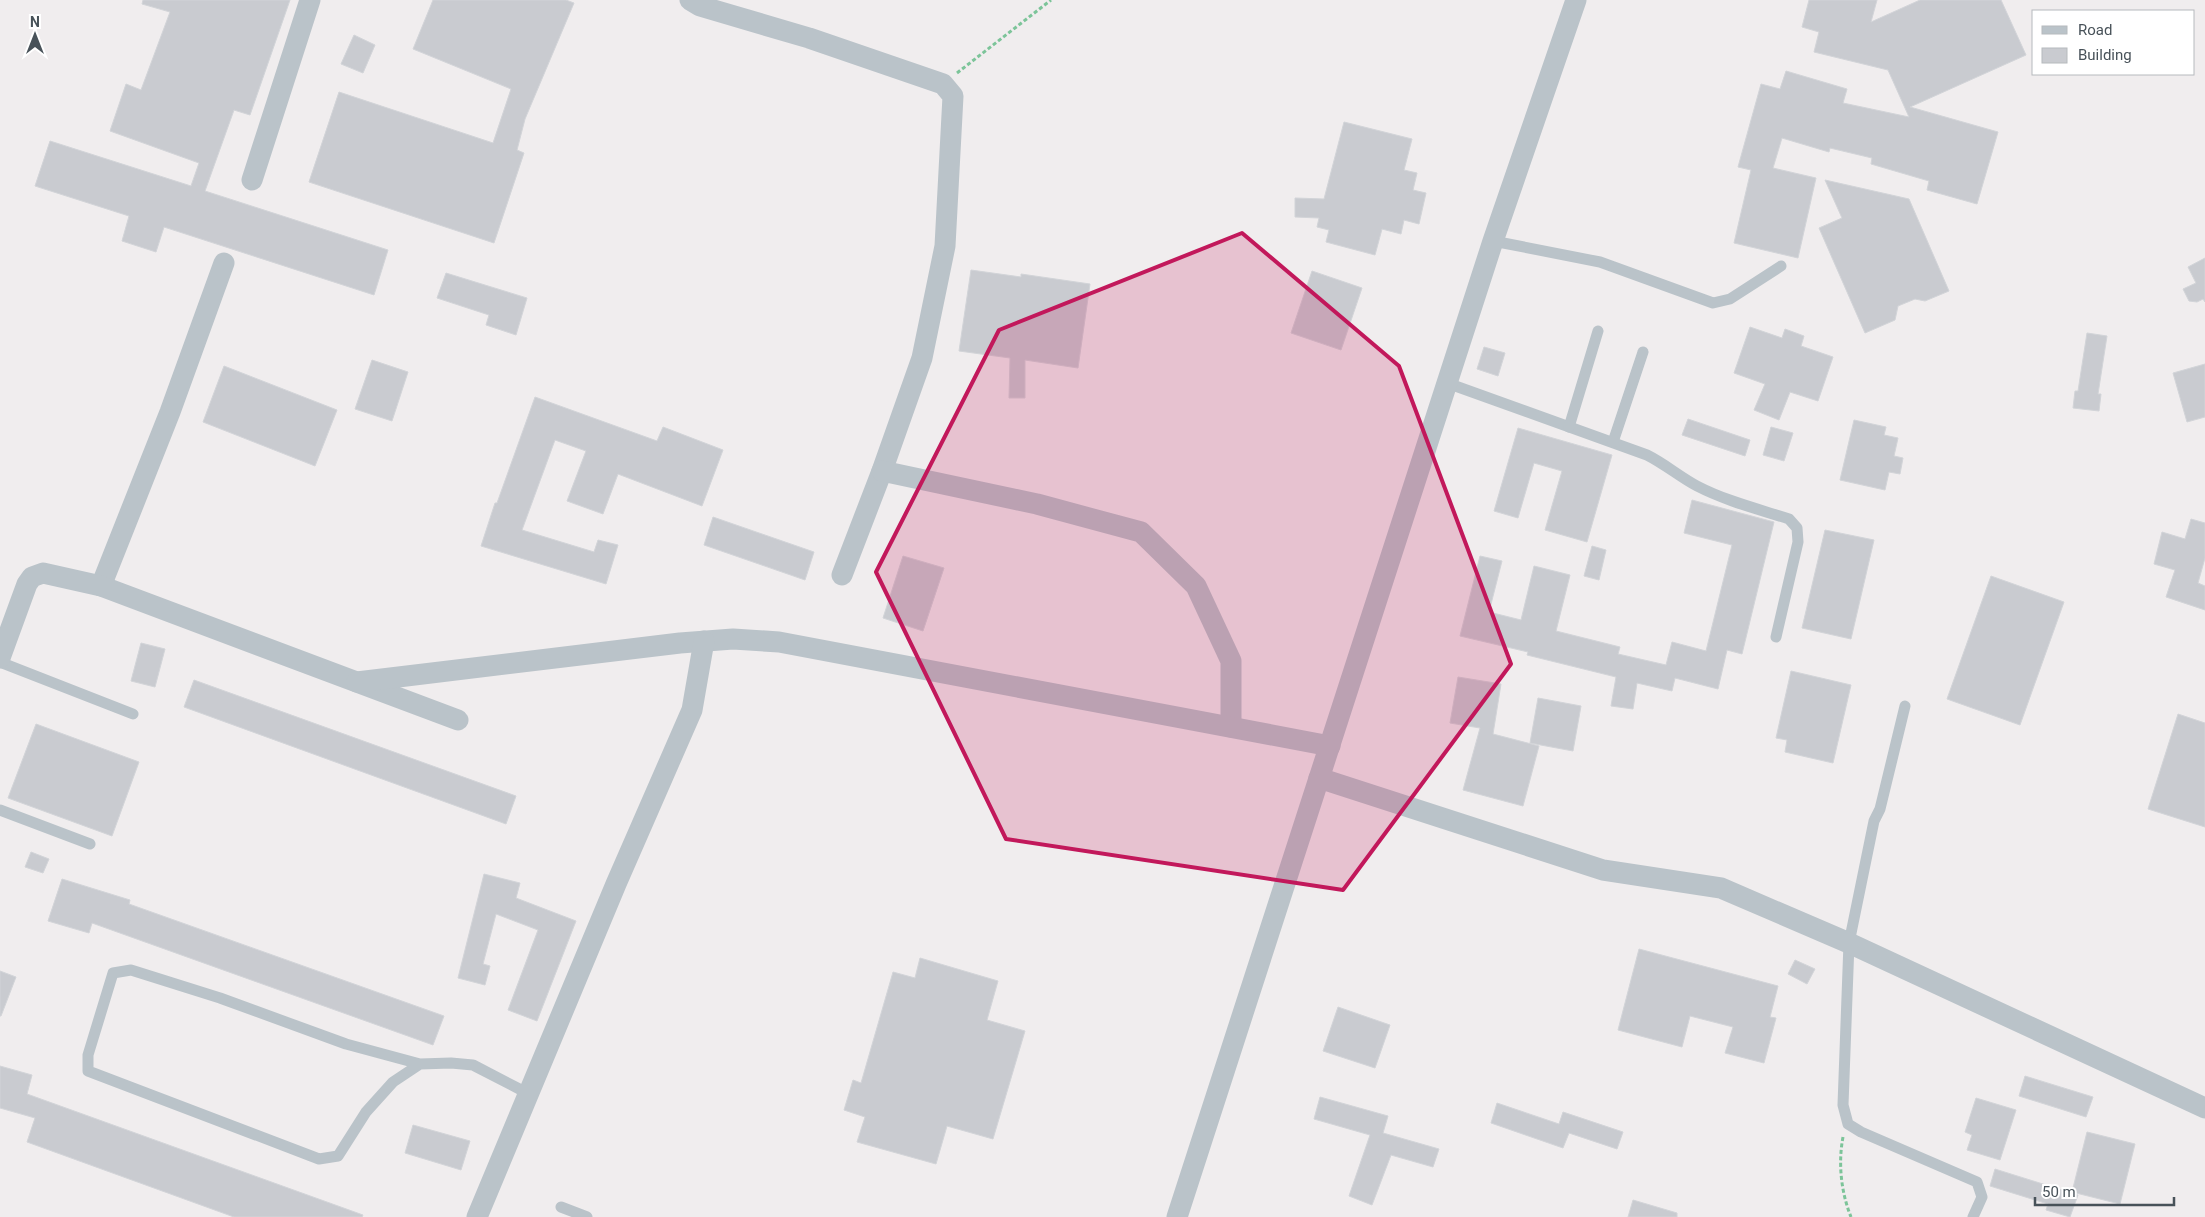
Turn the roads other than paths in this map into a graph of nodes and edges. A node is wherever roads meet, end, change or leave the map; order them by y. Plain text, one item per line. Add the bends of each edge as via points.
1 (310, 0) edge
2 (690, 0) edge
3 (1576, 0) edge
4 (252, 180) dead end
5 (1493, 241) junction
6 (224, 263) dead end
7 (1781, 266) dead end
8 (1598, 331) dead end
9 (1643, 352) dead end
10 (1447, 383) junction
11 (1569, 427) junction
12 (1613, 442) junction
13 (882, 471) junction
14 (842, 575) dead end
15 (101, 586) junction
16 (1776, 636) dead end
17 (704, 641) junction
18 (0, 658) edge
19 (0, 662) edge
20 (357, 682) junction
21 (1905, 706) dead end
22 (133, 714) dead end
23 (458, 720) dead end
24 (1231, 727) junction
25 (1330, 746) junction
26 (1319, 778) junction
27 (0, 810) edge
28 (90, 844) dead end
29 (1849, 943) junction
30 (420, 1064) junction
31 (530, 1094) junction
32 (2205, 1108) edge
33 (561, 1207) dead end
34 (477, 1217) edge
35 (587, 1217) edge
36 (1177, 1217) edge
37 (1973, 1217) edge

1 - 4 street
2 - 13 street via 700,6 809,38 943,84 953,96 945,246 922,358
3 - 5 street
5 - 7 lane via 1600,262 1712,303 1730,299
5 - 10 street
6 - 15 street via 170,412
8 - 11 lane
9 - 12 lane
10 - 11 lane
10 - 25 street
11 - 12 lane
12 - 16 lane via 1647,454 1695,485 1789,520 1797,528 1798,542
13 - 14 street
13 - 24 street via 1037,504 1141,532 1196,586 1231,662
15 - 18 street via 43,573 32,577
15 - 20 street
17 - 20 street
17 - 24 street via 779,642
17 - 31 street via 692,710
19 - 22 lane
20 - 23 street
21 - 29 lane via 1880,809 1874,821
24 - 25 street
25 - 26 street
26 - 29 street via 1602,870 1722,888
26 - 36 street
27 - 28 lane
29 - 32 street
29 - 37 lane via 1843,1105 1848,1124 1978,1182 1982,1197
30 - 30 lane via 346,1044 131,970 113,972 88,1055 88,1071 319,1159 338,1156 366,1112 393,1082
30 - 31 lane via 473,1065
31 - 34 street
33 - 35 lane

